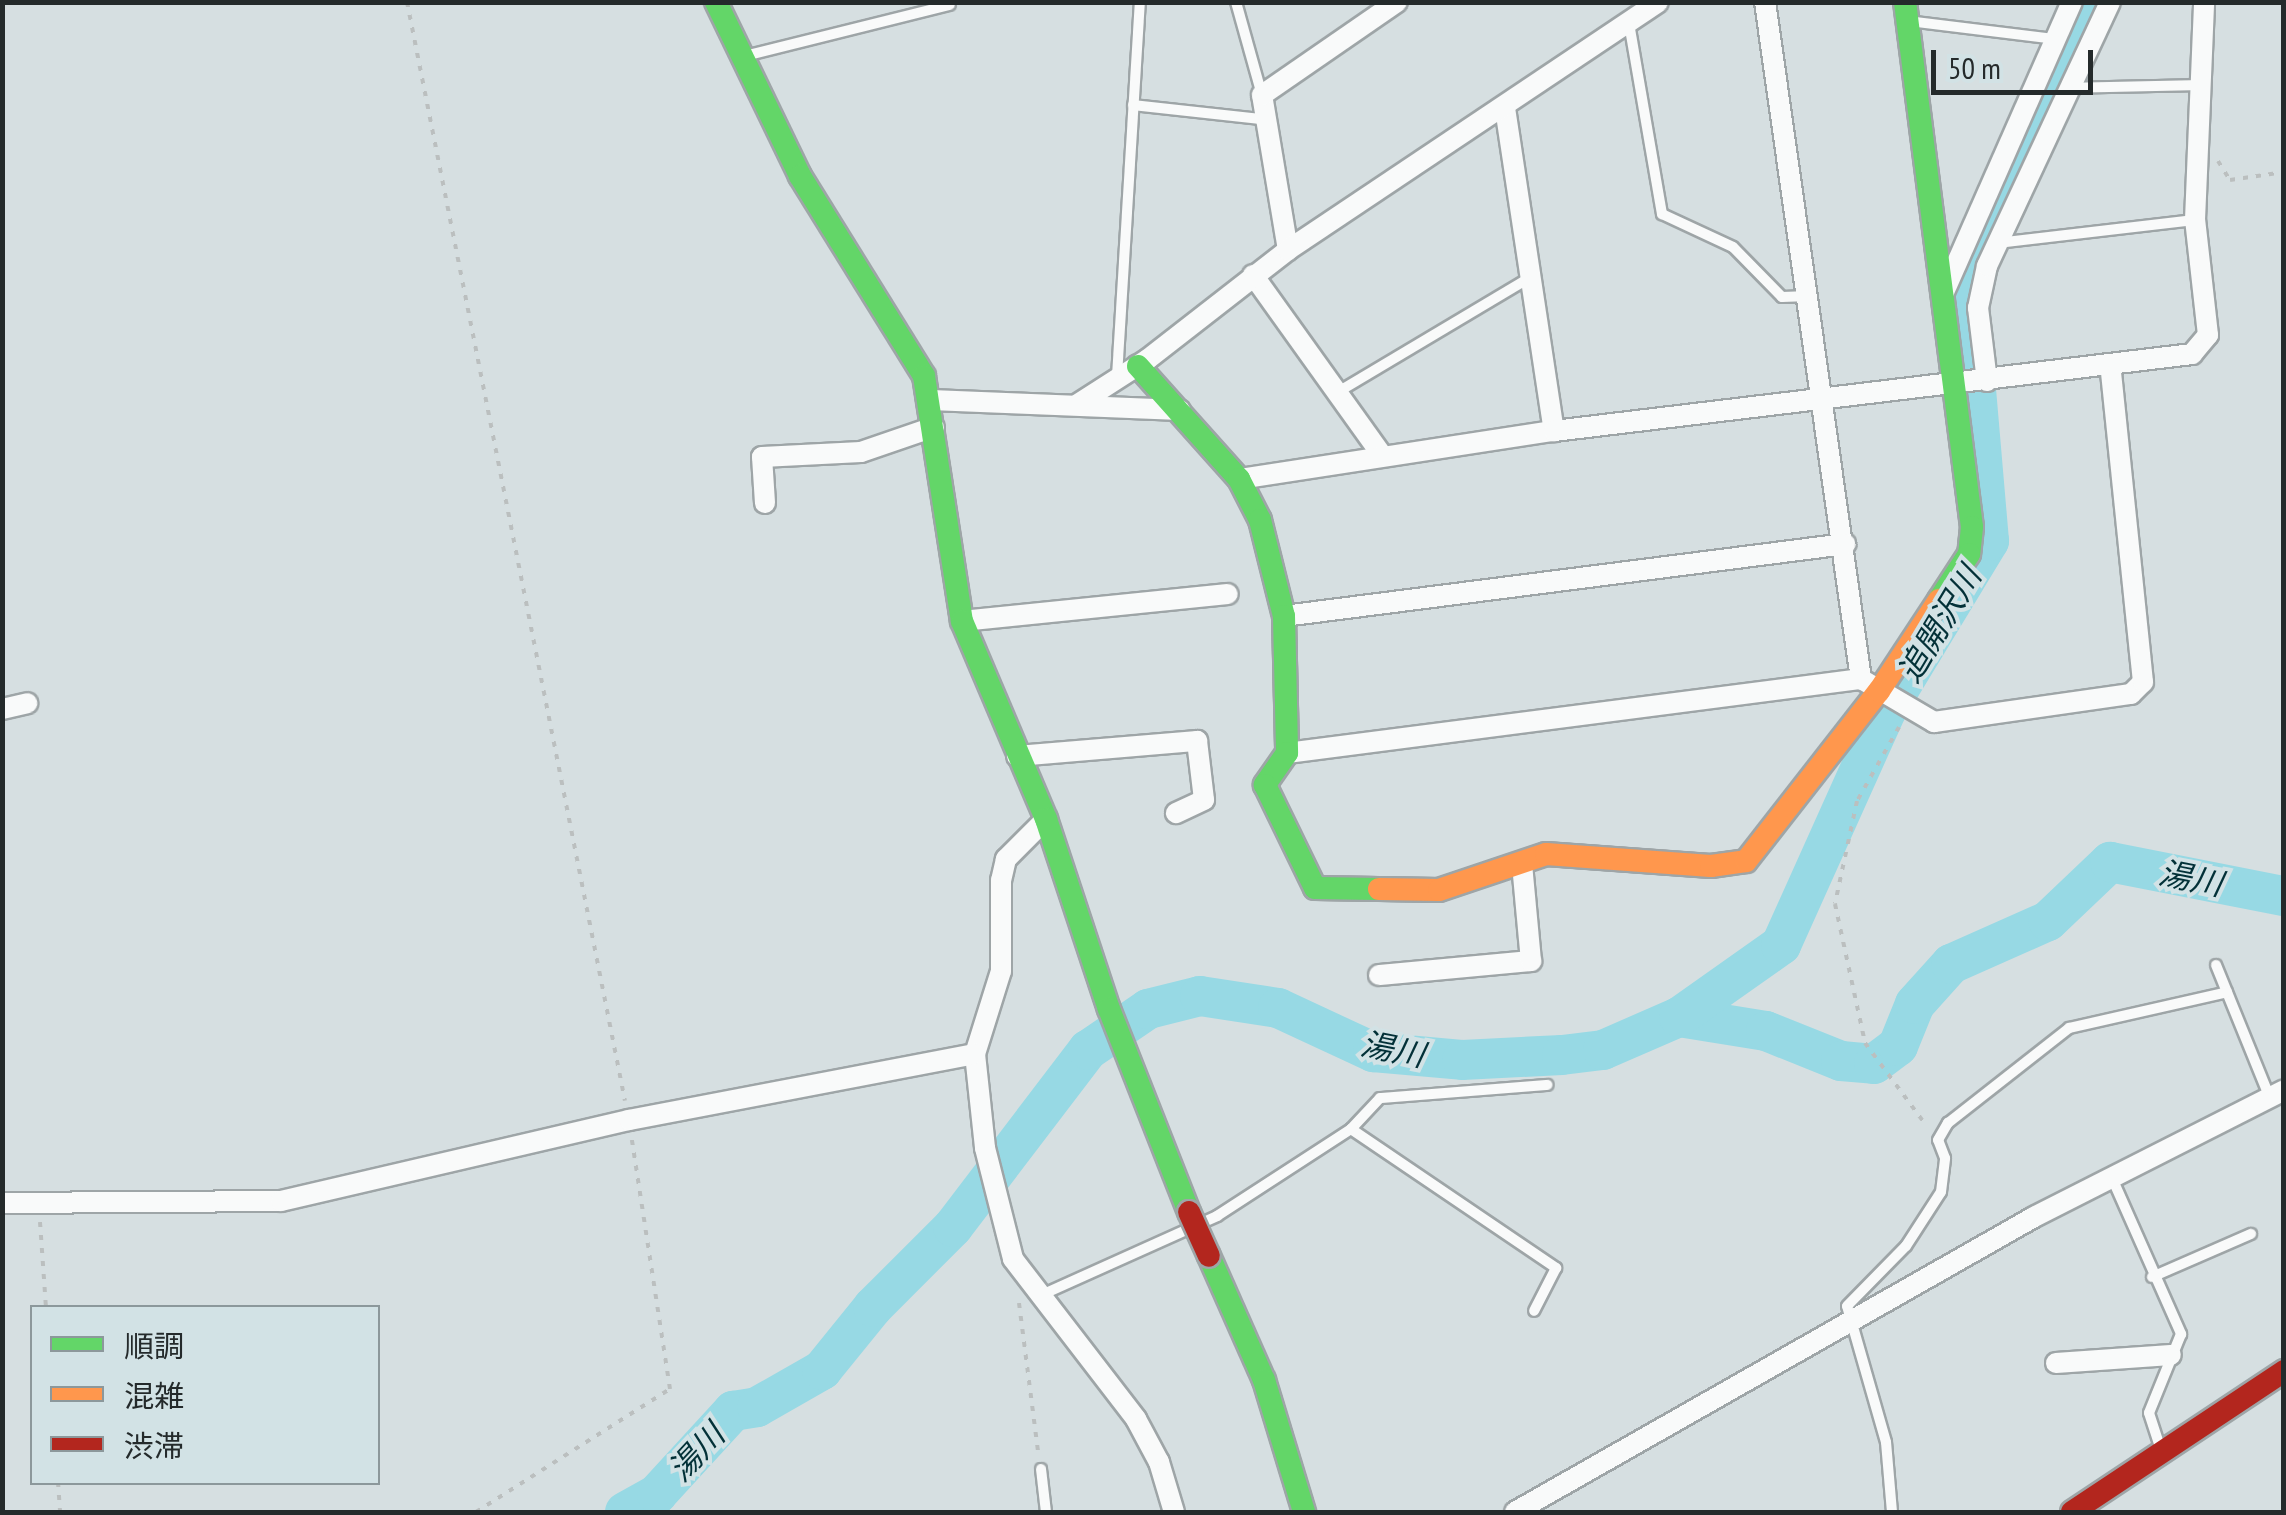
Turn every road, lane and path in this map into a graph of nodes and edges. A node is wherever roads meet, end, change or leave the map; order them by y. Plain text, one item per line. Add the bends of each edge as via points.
1 (407, 2) edge
2 (716, 2) edge
3 (1140, 2) edge
4 (1236, 2) edge
5 (1398, 2) edge
6 (1658, 2) edge
7 (1764, 2) edge
8 (2072, 2) edge
9 (2110, 2) edge
10 (2204, 2) edge
11 (950, 5) dead end
12 (1906, 12) edge
13 (1629, 23) junction
14 (2055, 39) junction
15 (744, 57) junction
16 (2197, 85) junction
17 (2067, 88) junction
18 (1262, 94) junction
19 (1133, 105) junction
20 (1505, 108) junction
21 (1270, 120) junction
22 (2216, 157) dead end
23 (2284, 172) edge
24 (2195, 220) junction
25 (1997, 244) junction
26 (1288, 250) junction
27 (1254, 275) junction
28 (1530, 278) junction
29 (1944, 292) junction
30 (1809, 296) junction
31 (2110, 365) junction
32 (1128, 371) junction
33 (1984, 382) junction
34 (1957, 386) junction
35 (1338, 392) junction
36 (931, 400) junction
37 (1824, 400) junction
38 (1078, 404) junction
39 (1180, 410) junction
40 (934, 427) junction
41 (1554, 431) junction
42 (1382, 455) junction
43 (1240, 479) junction
44 (765, 503) dead end
45 (1844, 544) junction
46 (1228, 594) dead end
47 (1284, 616) junction
48 (962, 621) junction
49 (1888, 696) junction
50 (27, 704) dead end
51 (2, 708) edge
52 (1287, 753) junction
53 (1017, 756) junction
54 (1176, 813) dead end
55 (1046, 819) junction
56 (1522, 864) junction
57 (2216, 965) dead end
58 (1380, 975) dead end
59 (2227, 992) junction
60 (975, 1054) junction
61 (1546, 1085) dead end
62 (2279, 1100) edge
63 (629, 1120) junction
64 (1350, 1129) junction
65 (1938, 1140) junction
66 (2112, 1178) junction
67 (2, 1203) edge
68 (38, 1203) junction
69 (2251, 1234) dead end
70 (2152, 1277) junction
71 (1046, 1293) junction
72 (1018, 1297) dead end
73 (46, 1305) edge
74 (1534, 1311) dead end
75 (1849, 1321) junction
76 (2170, 1355) junction
77 (2056, 1363) dead end
78 (2284, 1371) edge
79 (2162, 1452) junction
80 (1040, 1469) joint
81 (58, 1485) edge
82 (60, 1512) edge
83 (476, 1512) edge
84 (1046, 1512) edge
85 (1174, 1512) edge
86 (1304, 1512) edge
87 (1515, 1512) edge
88 (1892, 1512) edge
89 (2072, 1512) edge

1 - 63 path
2 - 15 street
3 - 19 lane
4 - 18 lane
5 - 18 street
6 - 13 street
7 - 30 street
8 - 14 street
9 - 17 street
10 - 16 street
11 - 15 lane
12 - 14 lane
12 - 29 street
13 - 20 street
13 - 30 lane via 1662,214 1732,247 1782,297
14 - 29 street
15 - 36 street via 800,176 914,358
16 - 17 lane
16 - 24 street
17 - 25 street
18 - 21 street
19 - 21 lane
19 - 32 lane
20 - 26 street
20 - 28 street
21 - 26 street
22 - 23 path via 2230,180
24 - 25 lane
24 - 31 street via 2208,335 2192,354
25 - 33 street via 1978,308
26 - 27 street
27 - 32 street
27 - 35 street
28 - 35 lane
28 - 41 street
29 - 34 street
30 - 37 street
31 - 33 street
31 - 49 street via 2143,682 2131,694 1934,722
32 - 38 street
32 - 39 street
33 - 34 street
34 - 37 street
34 - 49 street via 1969,554
35 - 42 street
36 - 38 street
36 - 40 street
37 - 41 street
37 - 45 street
38 - 39 street
39 - 43 street
40 - 44 street via 861,452 762,458
40 - 48 street
41 - 42 street
42 - 43 street
43 - 47 street via 1265,535
45 - 47 street
45 - 49 street
46 - 48 street
47 - 52 street
48 - 53 street
49 - 52 street
49 - 56 street via 1746,861 1710,866 1546,854
49 - 65 path via 1835,904 1865,1043
50 - 51 street
52 - 56 street via 1265,785 1315,888 1439,890
53 - 54 street via 1197,741 1204,800
53 - 55 street
55 - 60 street via 1006,859 1001,971
55 - 86 street, bridge via 1133,1072 1264,1380
56 - 58 street via 1530,960
57 - 59 lane
59 - 62 lane
59 - 65 lane via 2069,1028 1992,1084
60 - 63 street
60 - 71 street via 985,1148 1013,1258
61 - 64 lane via 1380,1098
62 - 66 street
63 - 68 street via 282,1200
63 - 83 path via 670,1390
64 - 71 lane via 1217,1216
64 - 74 lane via 1556,1268
65 - 75 lane via 1945,1158 1941,1192 1906,1246 1847,1306
66 - 70 lane
66 - 75 street
67 - 68 street
68 - 73 path
69 - 70 lane
70 - 76 lane via 2181,1334
71 - 85 street via 1136,1419 1160,1462
72 - 80 path
75 - 87 street
75 - 88 lane via 1886,1442
76 - 77 street
76 - 79 lane via 2149,1413
78 - 79 street
79 - 89 street
80 - 84 lane
81 - 82 path

